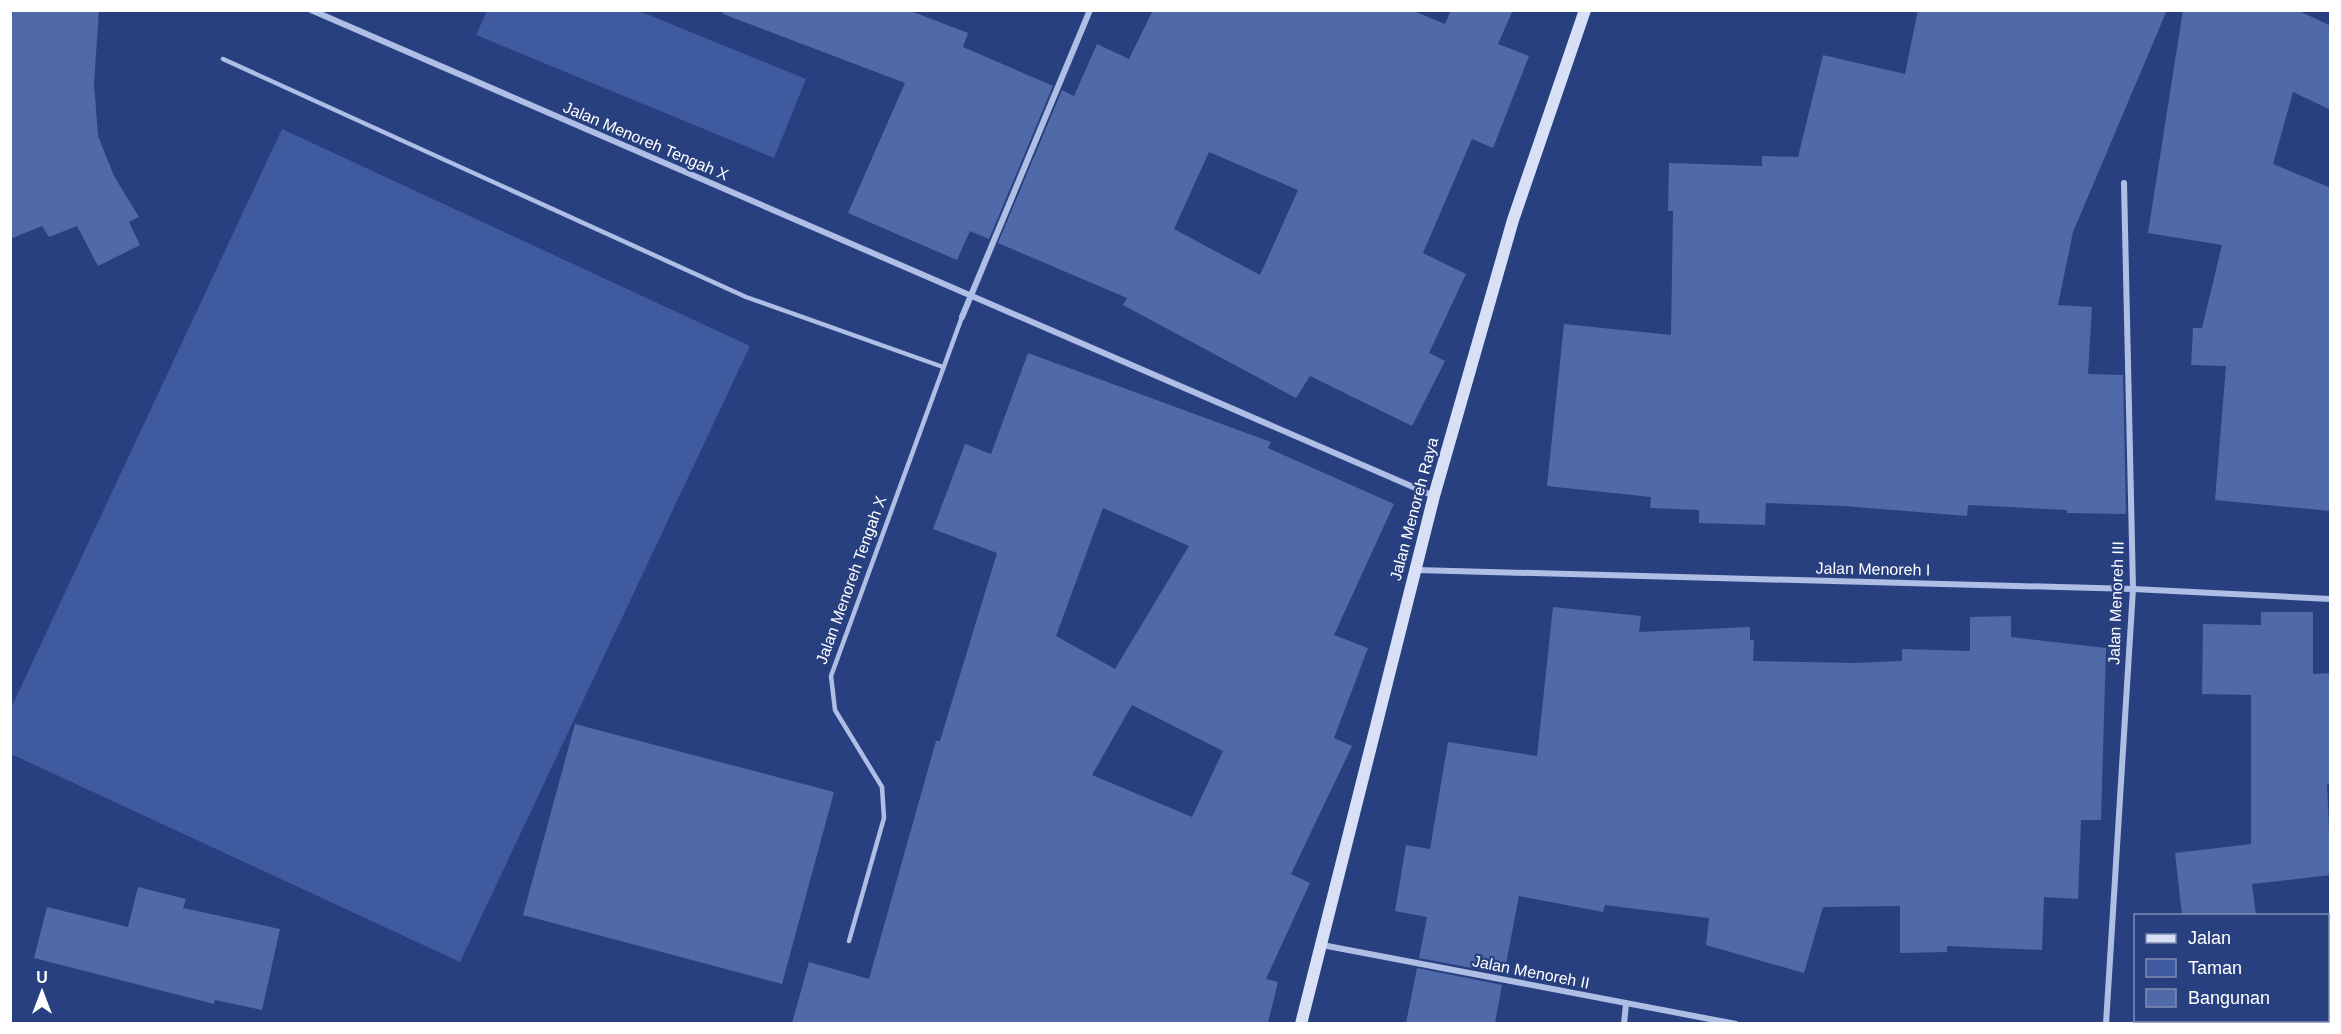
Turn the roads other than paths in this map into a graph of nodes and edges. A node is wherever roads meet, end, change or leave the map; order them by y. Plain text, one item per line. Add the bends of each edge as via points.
1 (311, 10) edge
2 (1090, 10) edge
3 (1585, 10) edge
4 (223, 59) dead end
5 (2124, 183) dead end
6 (970, 295) junction
7 (962, 317) joint
8 (943, 367) junction
9 (1434, 496) junction
10 (1415, 570) junction
11 (2133, 589) junction
12 (2331, 599) edge
13 (849, 941) dead end
14 (1322, 945) junction
15 (1626, 1004) junction
16 (1301, 1023) edge
17 (1624, 1023) edge
18 (1736, 1023) edge
19 (2106, 1023) edge

1 - 6 street, Jalan Menoreh Tengah X
2 - 6 street, Jalan Menoreh Tengah X
3 - 9 main road, Jalan Menoreh Raya via 1513,220
4 - 8 lane via 746,297
5 - 11 street, Jalan Menoreh III
6 - 7 street, Jalan Menoreh Tengah X
6 - 9 street, Jalan Menoreh Tengah X
7 - 8 lane, Jalan Menoreh Tengah X
8 - 13 lane, Jalan Menoreh Tengah X via 831,676 835,710 882,788 884,818
9 - 10 main road, Jalan Menoreh Raya
10 - 11 street, Jalan Menoreh I
10 - 14 main road, Jalan Menoreh Raya
11 - 12 street, Jalan Menoreh I
11 - 19 street, Jalan Menoreh III
14 - 15 street, Jalan Menoreh II
14 - 16 main road, Jalan Menoreh Raya
15 - 17 street
15 - 18 street, Jalan Menoreh II

